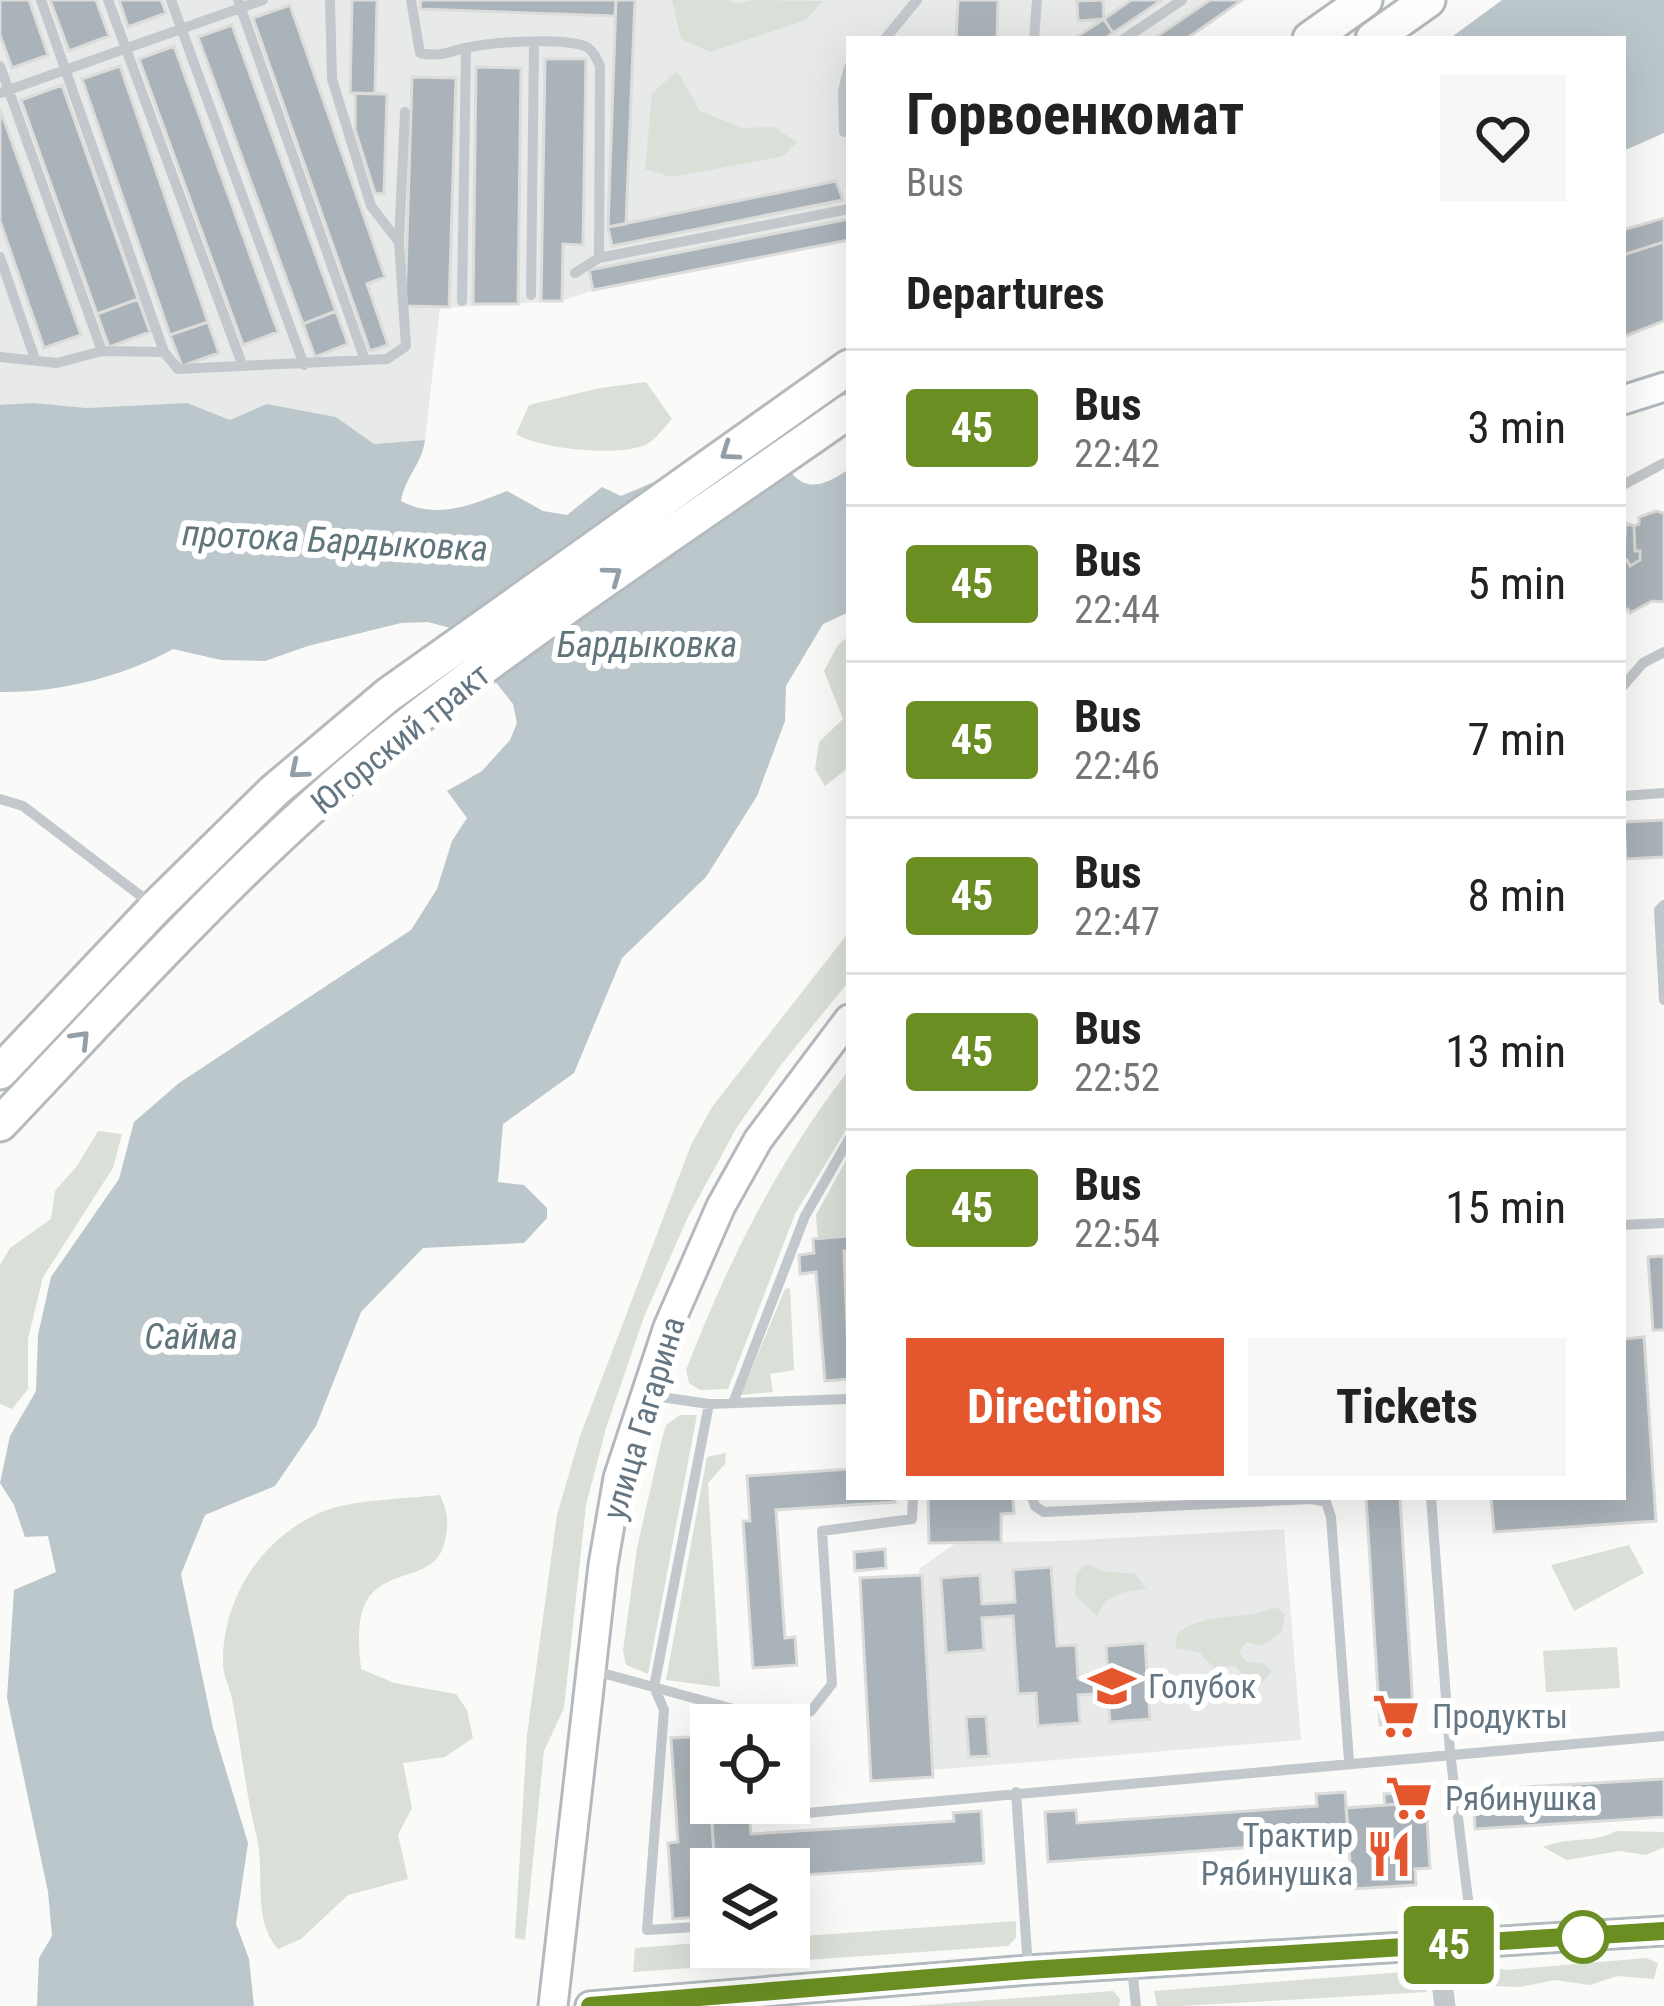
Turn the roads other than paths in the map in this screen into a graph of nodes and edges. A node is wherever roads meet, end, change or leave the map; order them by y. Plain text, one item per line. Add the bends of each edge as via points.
1 (41, 0) edge
2 (109, 0) edge
3 (171, 0) edge
4 (263, 0) edge
5 (330, 0) edge
6 (411, 0) edge
7 (917, 0) edge
8 (1037, 0) edge
9 (1182, 0) edge
10 (1365, 0) edge
11 (1427, 0) edge
12 (240, 5) edge
13 (181, 28) junction
14 (887, 36) edge
15 (1034, 36) edge
16 (1128, 36) edge
17 (1314, 36) edge
18 (1377, 36) edge
19 (534, 44) junction
20 (466, 48) junction
21 (127, 50) junction
22 (0, 66) edge
23 (67, 71) junction
24 (846, 79) edge
25 (4, 92) edge
26 (404, 112) dead end
27 (844, 132) dead end
28 (846, 210) edge
29 (399, 242) junction
30 (0, 257) edge
31 (599, 258) junction
32 (574, 273) dead end
33 (531, 296) dead end
34 (462, 301) dead end
35 (102, 351) junction
36 (164, 352) junction
37 (0, 357) edge
38 (35, 359) junction
39 (365, 360) junction
40 (242, 364) junction
41 (304, 365) junction
42 (837, 375) edge
43 (1664, 387) edge
44 (1626, 399) edge
45 (846, 413) edge
46 (1664, 463) edge
47 (1626, 483) edge
48 (1664, 652) edge
49 (1626, 683) edge
50 (1664, 793) edge
51 (1626, 796) edge
52 (0, 799) edge
53 (1664, 905) edge
54 (156, 907) junction
55 (1664, 1000) edge
56 (846, 1023) edge
57 (0, 1072) edge
58 (0, 1124) edge
59 (846, 1143) edge
60 (1664, 1223) edge
61 (1626, 1225) edge
62 (643, 1395) junction
63 (846, 1399) edge
64 (733, 1403) junction
65 (709, 1404) junction
66 (913, 1500) edge
67 (1033, 1500) edge
68 (1293, 1500) edge
69 (1317, 1500) edge
70 (1430, 1500) edge
71 (592, 1670) junction
72 (654, 1687) junction
73 (714, 1704) edge
74 (810, 1711) edge
75 (1664, 1736) edge
76 (1450, 1752) junction
77 (1349, 1762) junction
78 (1016, 1792) junction
79 (810, 1813) edge
80 (690, 1927) edge
81 (1664, 1931) edge
82 (1474, 1943) junction
83 (1437, 1945) junction
84 (1132, 1964) junction
85 (1028, 1970) junction
86 (553, 2006) edge
87 (590, 2006) edge
88 (1136, 2006) edge
89 (1445, 2006) edge

1 - 23 lane
2 - 21 lane
3 - 13 lane
4 - 12 lane
5 - 29 lane via 332,79 371,206
6 - 20 lane via 420,53 441,57
7 - 14 lane
8 - 15 lane
9 - 16 lane
10 - 17 main road
11 - 18 main road
12 - 13 lane
12 - 39 lane
13 - 21 lane
13 - 41 lane
19 - 20 lane
19 - 31 lane via 583,45 600,66
19 - 33 lane
20 - 34 lane
21 - 23 lane
21 - 40 lane
22 - 25 lane
23 - 25 lane
23 - 36 lane
24 - 27 lane
25 - 35 lane
26 - 29 lane
28 - 31 lane
29 - 39 lane via 406,346 387,359
30 - 38 lane
31 - 32 lane
35 - 36 lane
35 - 38 lane via 57,363
36 - 40 lane via 178,369
37 - 38 lane
39 - 41 lane
40 - 41 lane
42 -> 54 main road, Югорский тракт via 388,694
43 - 44 main road
58 -> 45 main road, Югорский тракт via 179,932 417,718
46 - 47 lane
48 - 49 lane
50 - 51 lane
52 - 54 lane via 23,806
53 - 55 lane
54 - 57 main road, Югорский тракт
56 - 62 main road, улица Гагарина via 758,1140 722,1205
59 - 64 lane via 805,1216
60 - 61 lane
62 - 65 lane
62 - 71 main road, улица Гагарина via 618,1478
63 - 64 lane
64 - 65 lane
65 - 72 lane
66 - 74 lane via 912,1519 822,1531 832,1684
67 - 68 lane via 1044,1513
69 - 77 lane via 1331,1517
70 - 76 lane
71 - 72 lane
71 - 86 main road, улица Гагарина
72 - 73 lane
72 - 80 lane via 664,1710 647,1930
75 - 76 lane
76 - 77 lane
76 - 82 lane
77 - 78 lane
78 - 79 lane
78 - 85 lane
81 - 82 main road
82 - 83 main road
83 - 84 main road
83 - 89 street
84 - 85 main road
84 - 88 lane
85 - 87 main road

